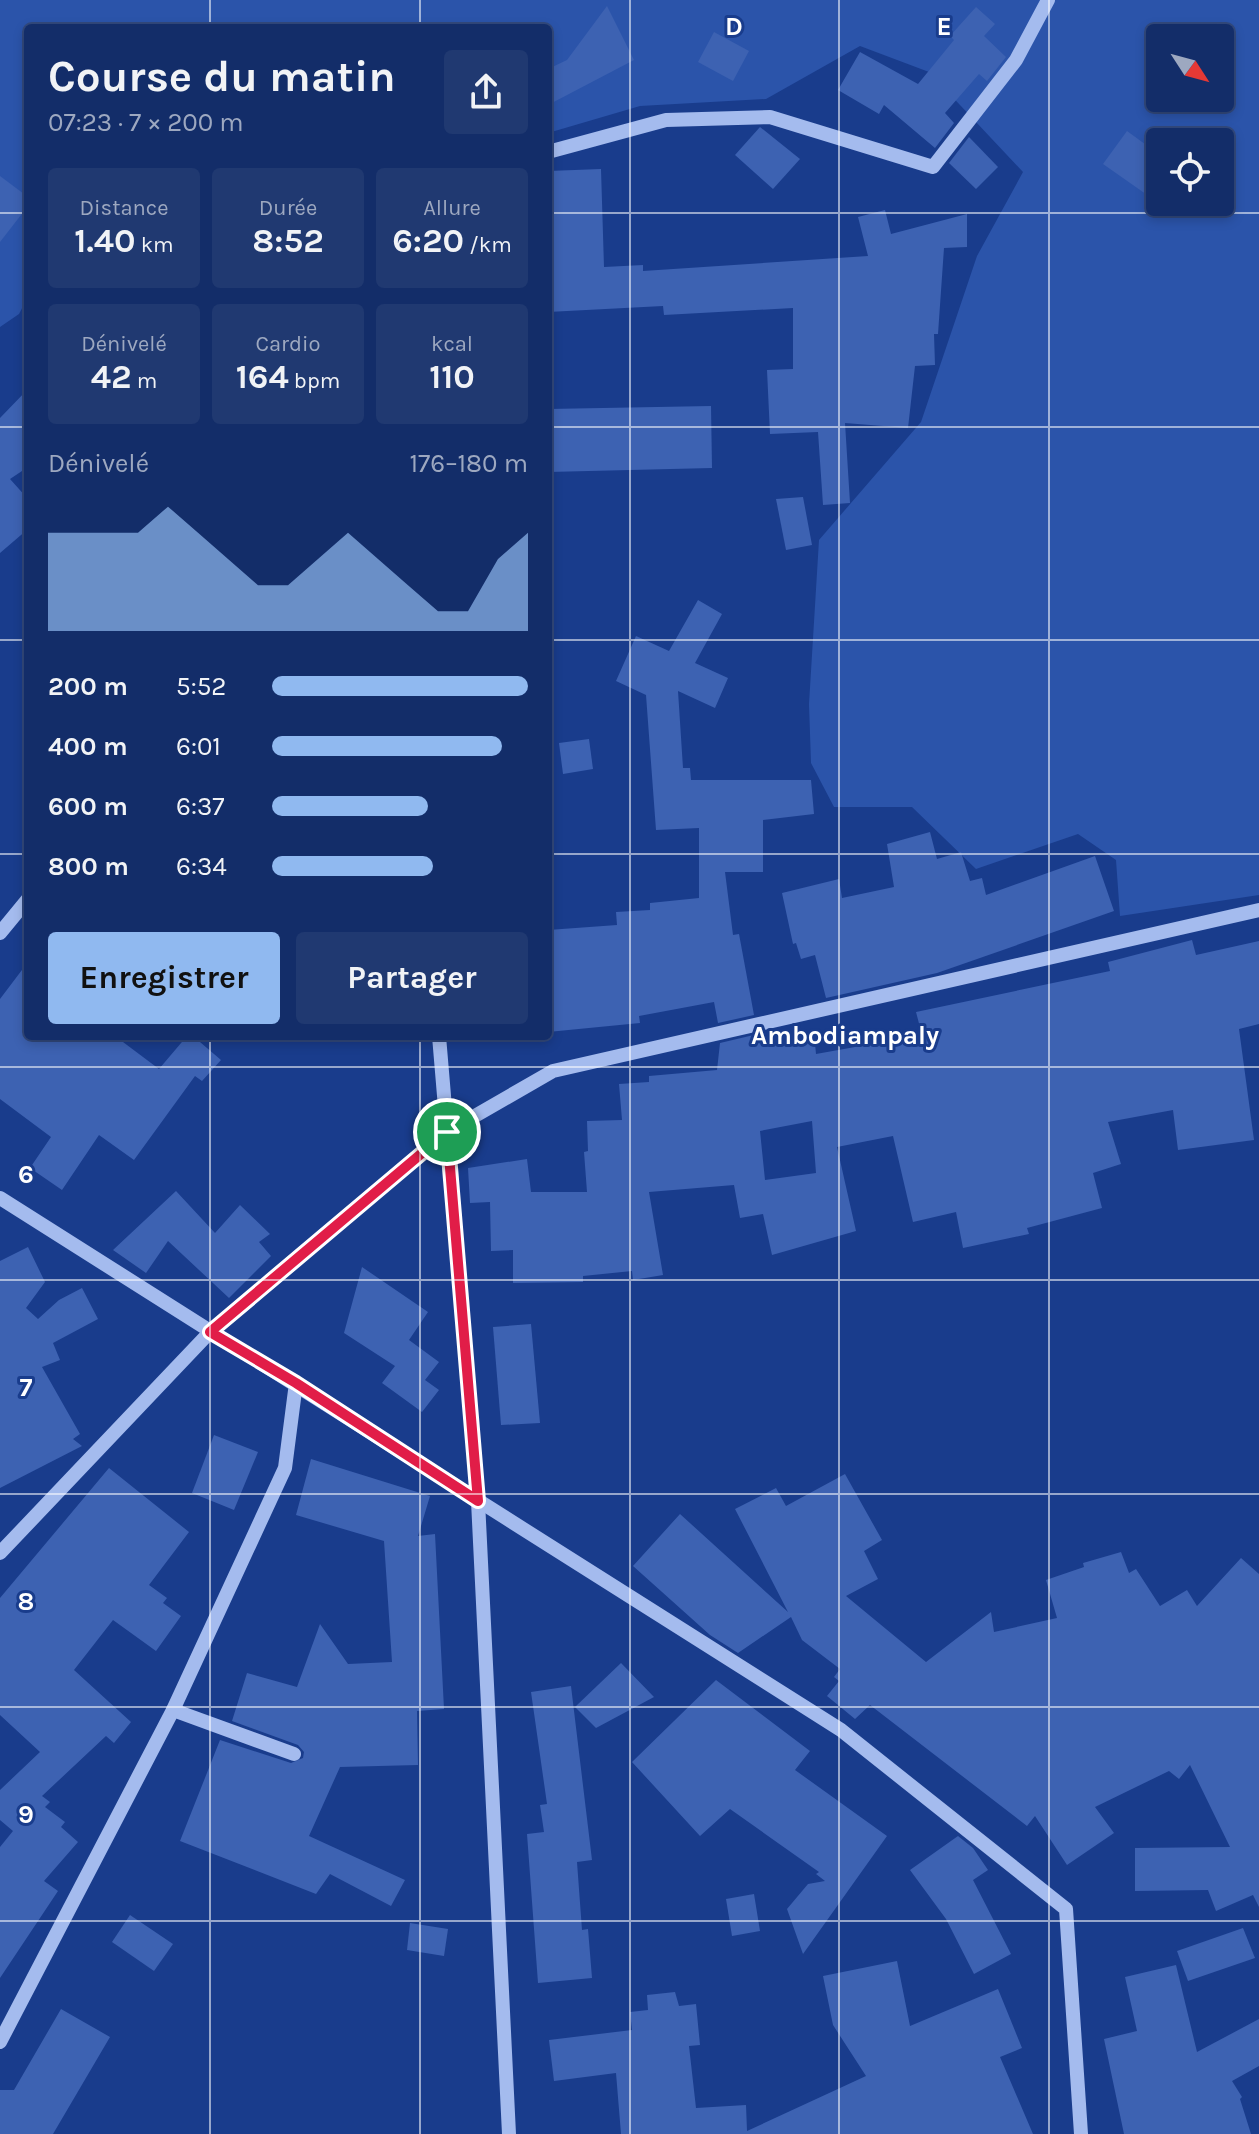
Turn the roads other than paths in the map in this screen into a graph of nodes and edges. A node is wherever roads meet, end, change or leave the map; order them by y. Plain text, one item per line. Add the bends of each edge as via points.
1 (1048, 0) edge
2 (552, 151) edge
3 (24, 904) edge
4 (1259, 910) edge
5 (0, 933) edge
6 (439, 1040) edge
7 (447, 1132) junction
8 (0, 1198) edge
9 (210, 1332) junction
10 (296, 1383) junction
11 (478, 1501) junction
12 (0, 1553) edge
13 (173, 1710) junction
14 (294, 1754) dead end
15 (0, 2042) edge
16 (509, 2134) edge
17 (1081, 2134) edge

1 - 2 street via 1016,60 933,167 770,117 666,120
3 - 5 street
4 - 7 street via 553,1071
6 - 7 street
7 - 9 street
7 - 11 street
8 - 9 street
9 - 10 street
9 - 12 street
10 - 11 street
10 - 13 street via 285,1468
11 - 16 street
11 - 17 street via 841,1730 1066,1909
13 - 14 street
13 - 15 street

